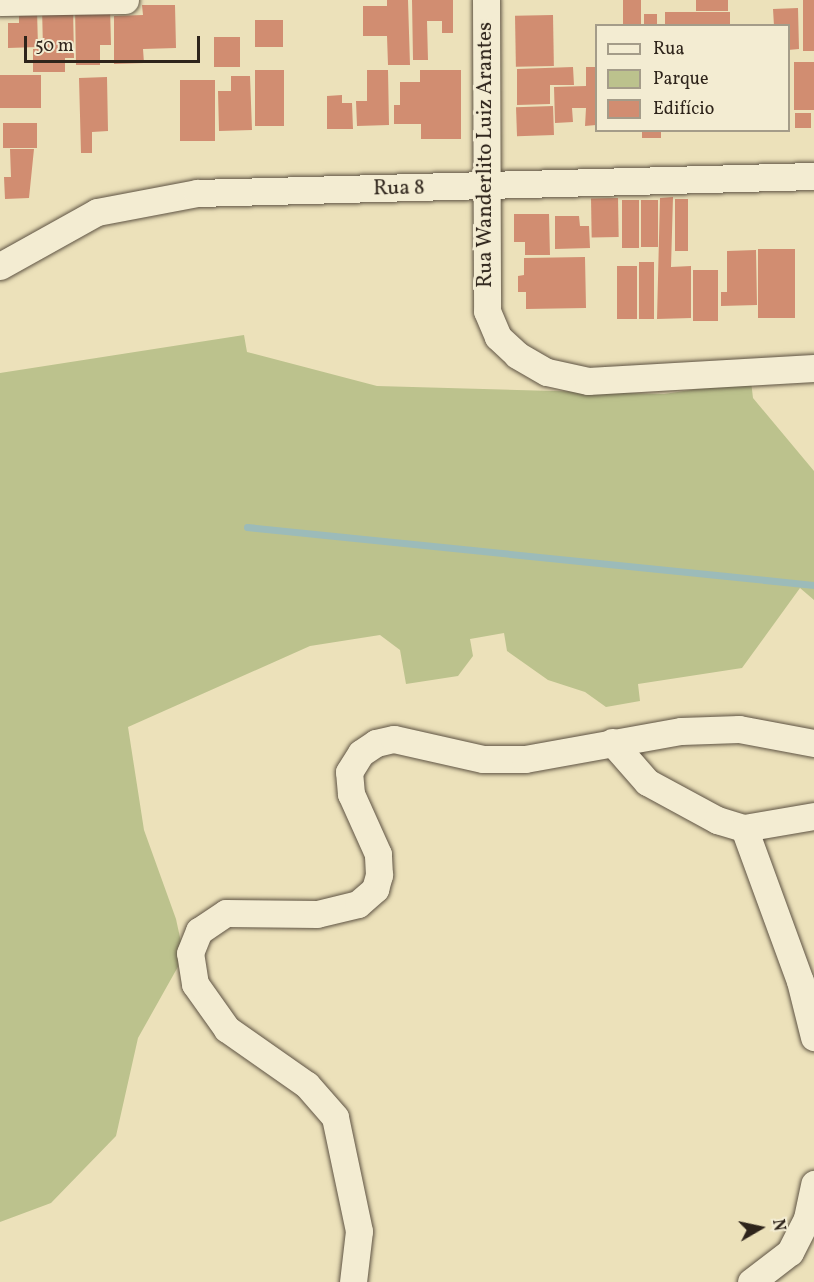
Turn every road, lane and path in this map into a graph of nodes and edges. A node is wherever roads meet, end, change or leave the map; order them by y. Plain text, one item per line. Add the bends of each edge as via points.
1 (125, 0) edge
2 (486, 0) edge
3 (0, 2) edge
4 (814, 176) edge
5 (487, 187) junction
6 (0, 266) edge
7 (814, 368) edge
8 (612, 742) junction
9 (814, 743) edge
10 (814, 816) edge
11 (744, 828) junction
12 (814, 1037) edge
13 (814, 1184) edge
14 (353, 1282) edge
15 (751, 1282) edge

1 - 3 street
2 - 5 street, Rua Wanderlito Luiz Arantes
4 - 5 street, Rua 8
5 - 6 street, Rua 8 via 197,193 146,200 97,212
5 - 7 street, Rua Wanderlito Luiz Arantes via 487,311 498,337 517,355 547,372 588,381
8 - 9 street via 681,731 739,729
8 - 11 street via 647,782 683,804
8 - 14 street via 525,759 483,759 394,739 376,743 361,753 349,772 351,794 378,854 375,889 358,904 317,914 226,913 208,921 199,931 190,953 195,984 226,1029 307,1084 335,1117 359,1231
10 - 11 street
11 - 12 street via 800,981
13 - 15 street via 807,1218 790,1252

